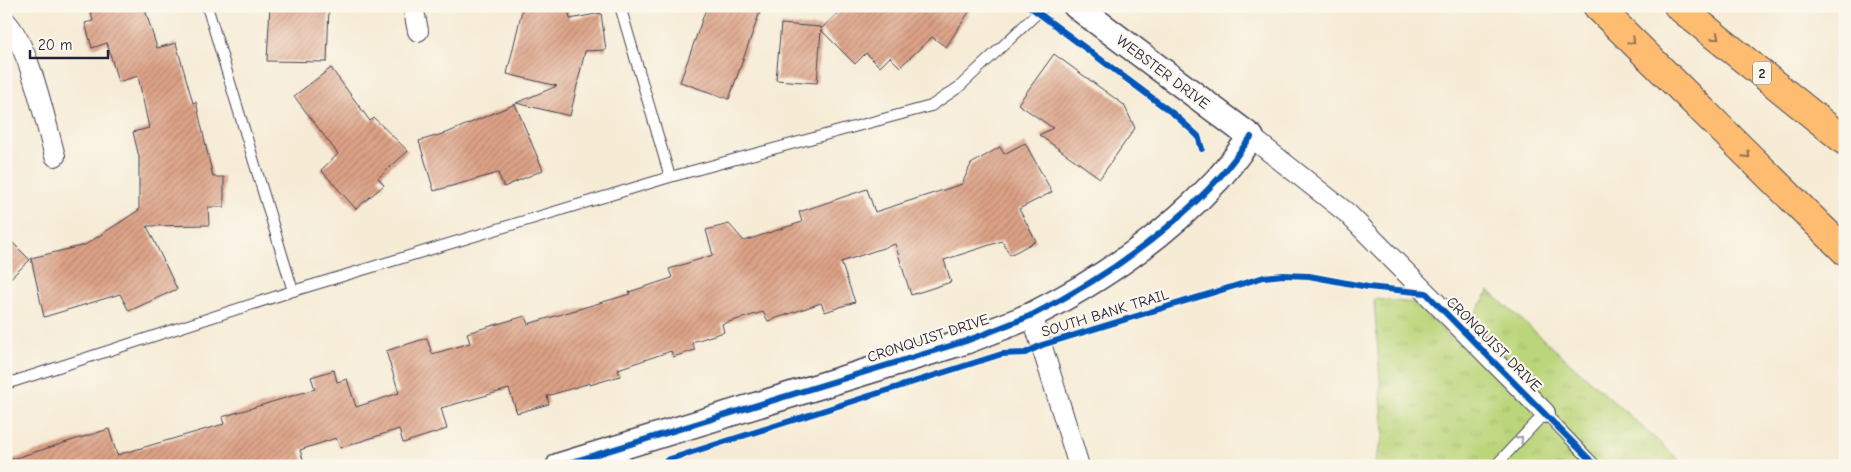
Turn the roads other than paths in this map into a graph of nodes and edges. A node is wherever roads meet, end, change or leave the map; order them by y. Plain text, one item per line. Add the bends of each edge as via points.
1 (207, 6) edge
2 (413, 6) edge
3 (620, 6) edge
4 (1045, 6) edge
5 (1076, 6) edge
6 (1597, 6) edge
7 (1678, 6) edge
8 (6, 22) edge
9 (418, 31) dead end
10 (1251, 137) junction
11 (1845, 140) edge
12 (55, 156) dead end
13 (670, 177) junction
14 (1845, 251) edge
15 (293, 291) junction
16 (1032, 315) junction
17 (6, 384) edge
18 (1544, 413) junction
19 (615, 458) edge
20 (559, 466) edge
21 (1079, 466) edge
22 (1495, 466) edge
23 (1596, 466) edge

1 - 15 lane
2 - 9 street
3 - 13 lane
4 - 13 lane via 959,87 931,106
5 - 10 street, WEBSTER DRIVE
6 -> 14 highway
7 -> 11 highway, 2
8 - 12 street via 22,48
10 - 16 street, CRONQUIST DRIVE via 1218,179 1158,234 1080,289
10 - 18 street, CRONQUIST DRIVE via 1347,212
13 - 15 lane
15 - 17 lane
16 - 19 street, CRONQUIST DRIVE via 966,341
16 - 21 street
22 -> 18 lane
18 - 23 lane
19 - 20 street, CRONQUIST DRIVE

